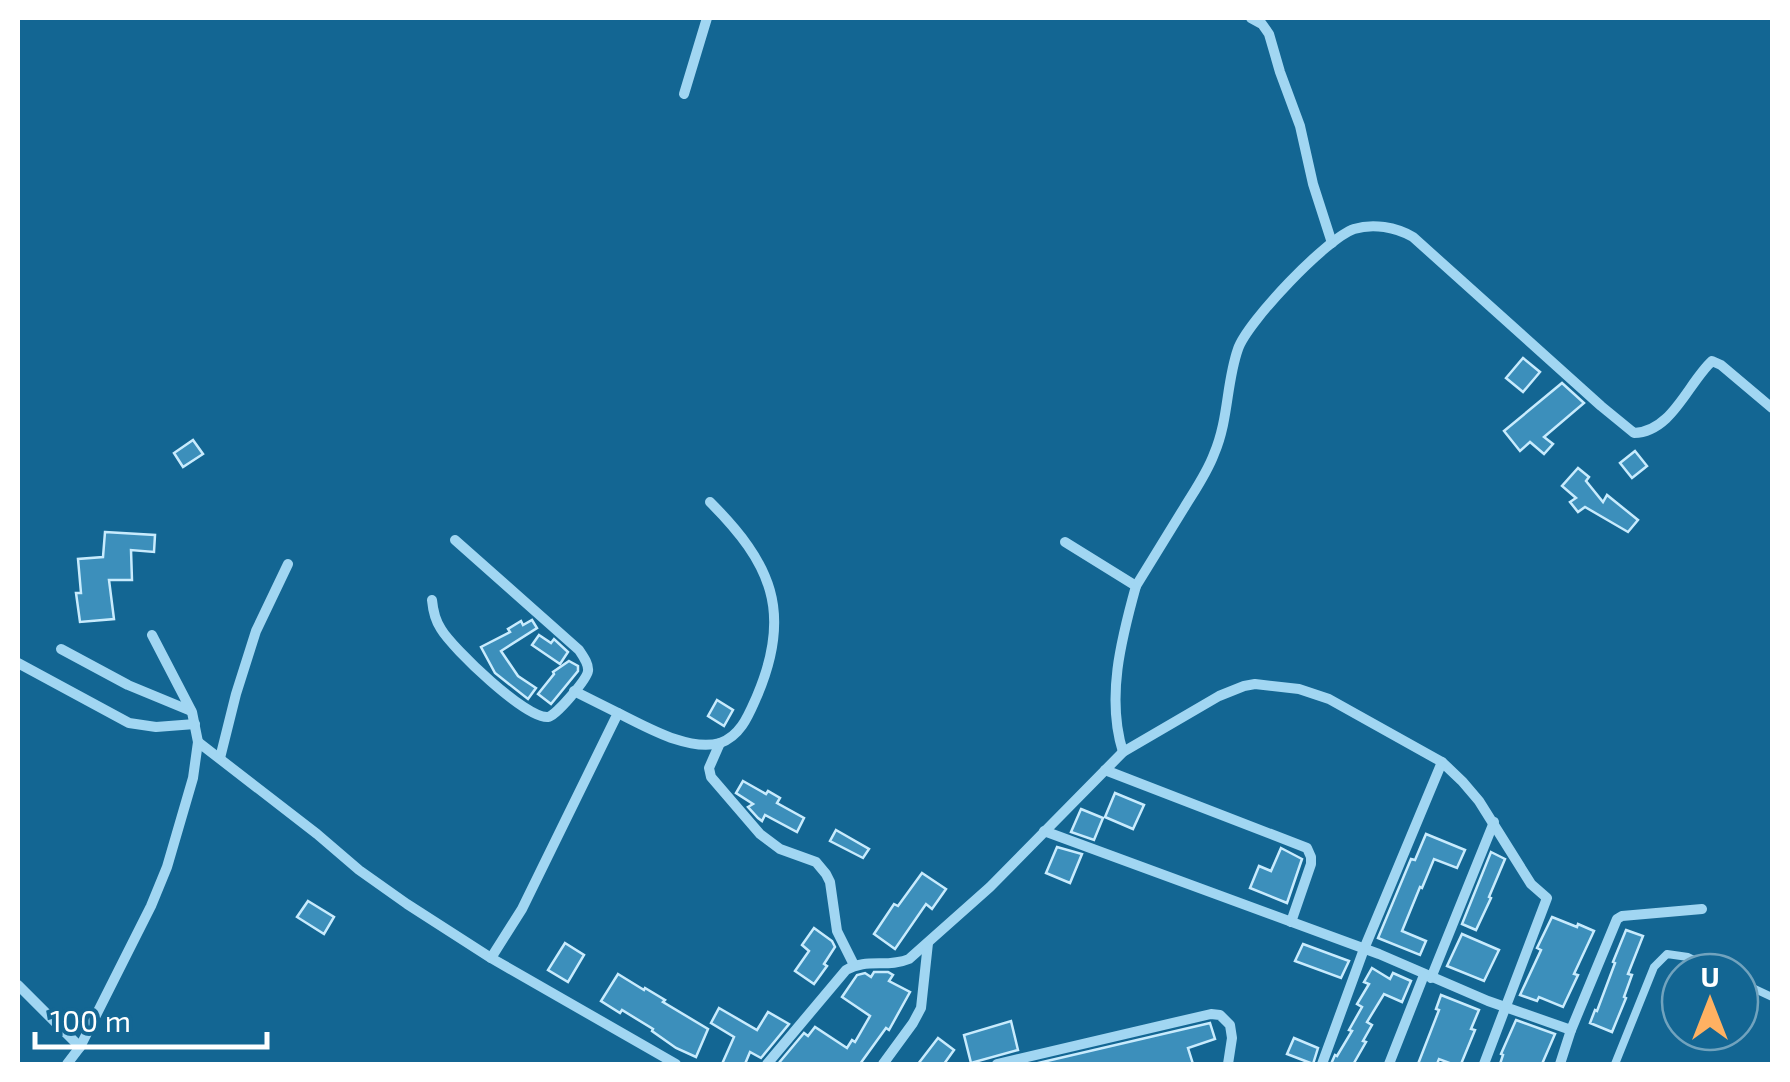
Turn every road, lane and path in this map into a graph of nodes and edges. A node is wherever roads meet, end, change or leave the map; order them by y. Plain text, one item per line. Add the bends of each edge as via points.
1 (707, 18) edge
2 (1251, 18) edge
3 (684, 94) dead end
4 (1332, 243) junction
5 (1772, 408) edge
6 (710, 502) dead end
7 (455, 540) dead end
8 (1065, 542) dead end
9 (288, 564) dead end
10 (1136, 586) junction
11 (432, 600) dead end
12 (152, 636) dead end
13 (60, 649) dead end
14 (18, 662) edge
15 (574, 691) junction
16 (618, 713) junction
17 (194, 718) junction
18 (198, 742) junction
19 (720, 742) junction
20 (1123, 752) junction
21 (220, 758) junction
22 (1442, 762) junction
23 (1105, 770) junction
24 (1494, 822) junction
25 (1044, 831) junction
26 (1702, 909) dead end
27 (1291, 922) junction
28 (928, 942) junction
29 (1364, 949) junction
30 (490, 958) junction
31 (1660, 961) edge
32 (854, 965) junction
33 (1427, 976) junction
34 (18, 986) edge
35 (1504, 1007) junction
36 (1571, 1030) junction
37 (80, 1048) junction
38 (67, 1064) edge
39 (676, 1064) edge
40 (767, 1064) edge
41 (883, 1064) edge
42 (998, 1064) edge
43 (1228, 1064) edge
44 (1322, 1064) edge
45 (1389, 1064) edge
46 (1484, 1064) edge
47 (1560, 1064) edge
48 (1615, 1064) edge

1 - 3 street
2 - 4 street via 1270,34
4 - 5 street via 1359,228 1414,236 1634,433 1650,431 1674,410 1712,361
4 - 10 street via 1273,300 1238,346 1214,456
6 - 19 street via 752,549 775,619 769,665 745,723
7 - 15 street via 579,650 588,673
8 - 10 street
9 - 21 street via 256,631
10 - 20 street via 1116,691
11 - 15 street via 449,640 515,702 548,717
12 - 17 street
13 - 17 street
14 - 17 street via 129,723 156,727
15 - 16 street
16 - 19 street via 665,736
16 - 30 street via 522,909
17 - 18 street
18 - 21 street
18 - 37 street via 167,867
19 - 32 street via 710,777 760,834 816,862 826,874 838,931
20 - 22 street via 1219,696 1255,684 1329,699
20 - 23 street
21 - 30 street via 359,870
22 - 24 street
22 - 29 street
23 - 25 street
23 - 27 street via 1306,848 1311,864
24 - 33 street
24 - 35 street via 1531,884 1547,898
25 - 27 street
25 - 28 street
26 - 36 street via 1617,920
27 - 29 street
28 - 32 street via 904,962
28 - 41 street via 923,1001
29 - 33 street
29 - 44 street
30 - 39 street
31 - 48 lane
32 - 40 street
33 - 35 street
33 - 45 street
34 - 37 street
35 - 36 street
35 - 46 street
36 - 47 street
37 - 38 street
42 - 43 street via 1211,1014 1230,1025

